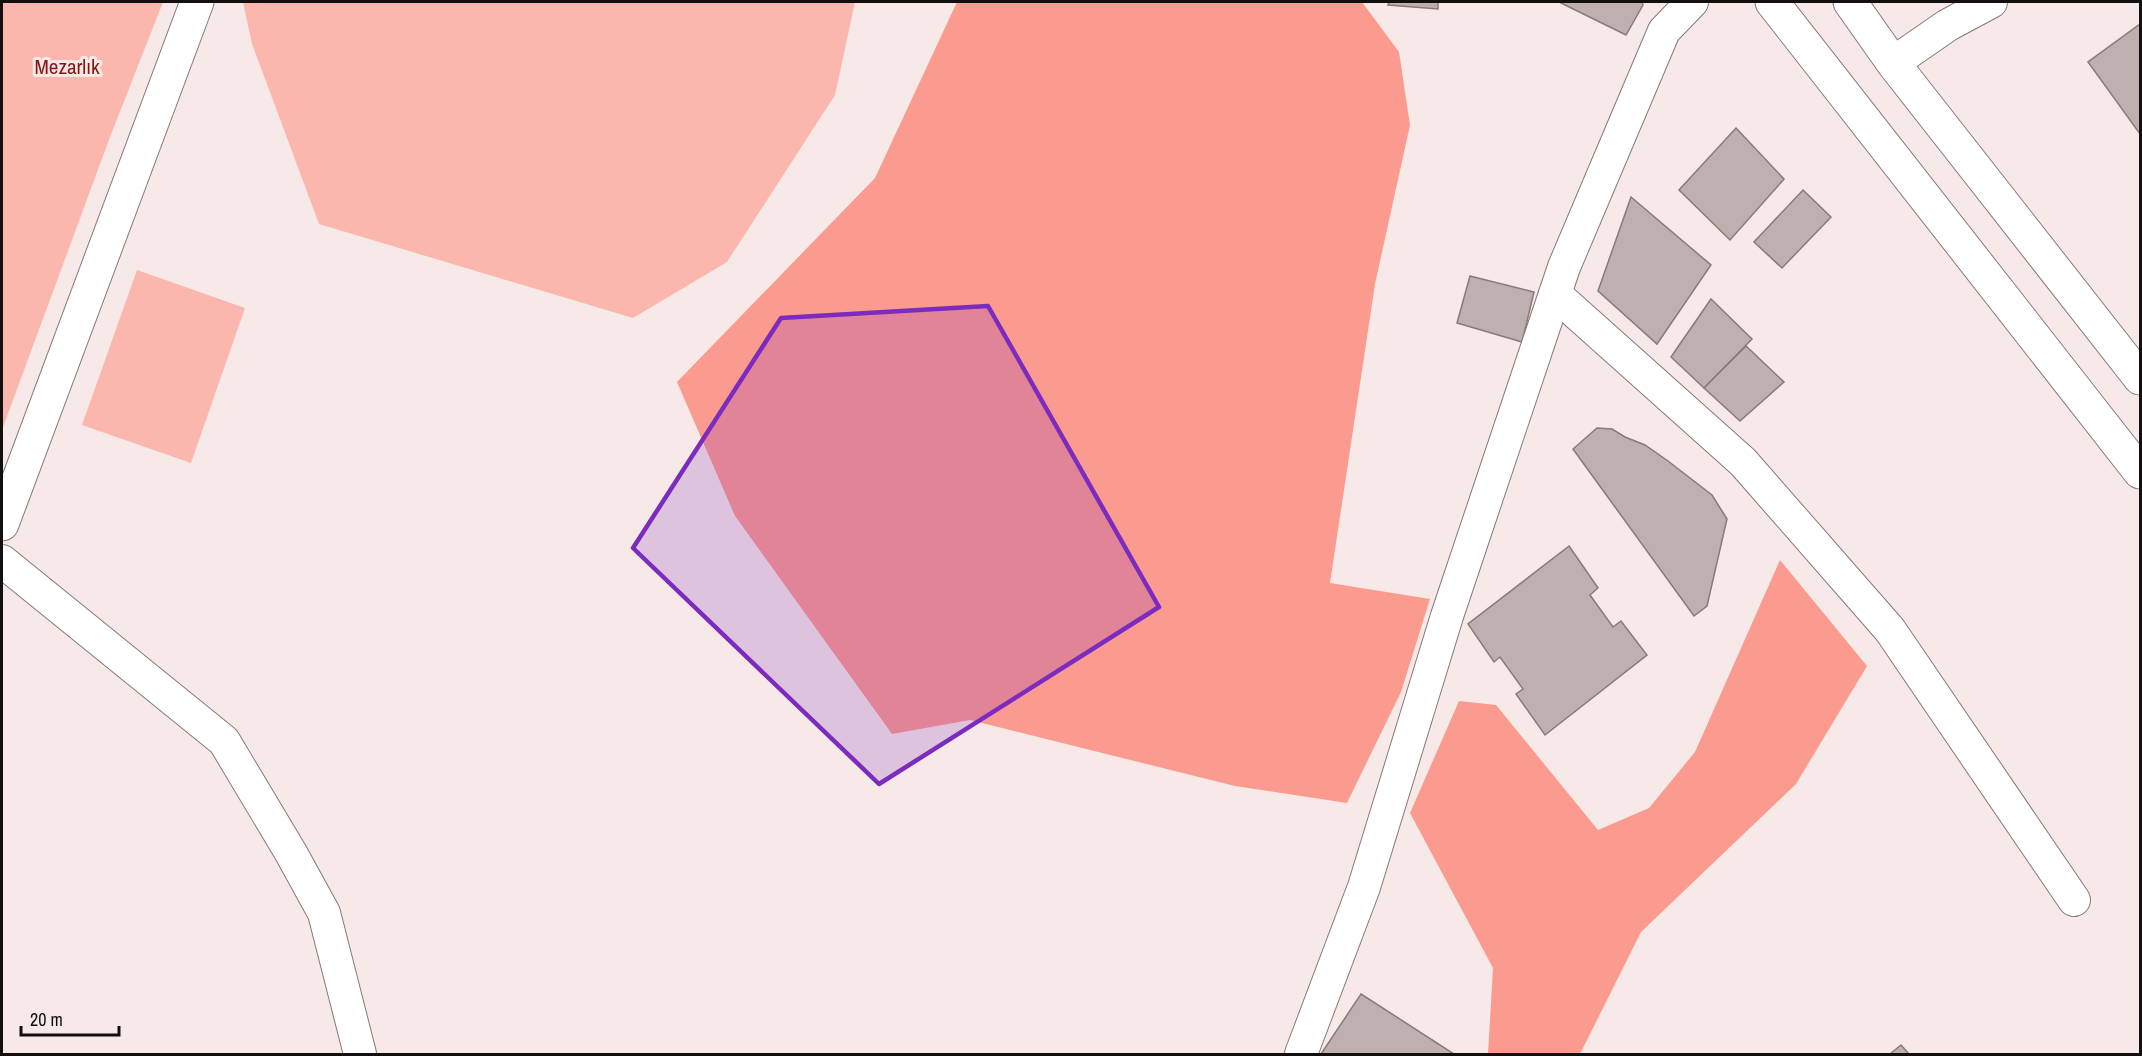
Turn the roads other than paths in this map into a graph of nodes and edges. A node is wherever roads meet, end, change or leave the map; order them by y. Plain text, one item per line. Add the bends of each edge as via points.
1 (197, 2) edge
2 (1692, 2) edge
3 (1772, 2) edge
4 (1850, 2) edge
5 (1991, 2) edge
6 (1893, 63) junction
7 (1555, 294) junction
8 (2140, 378) edge
9 (2140, 472) edge
10 (2, 524) edge
11 (2, 561) edge
12 (2074, 900) dead end
13 (360, 1054) edge
14 (1301, 1054) edge

1 - 10 main road
2 - 7 street via 1664,31
3 - 9 main road
4 - 6 main road
5 - 6 street via 1948,25
6 - 8 main road
7 - 12 street via 1743,462 1890,630
7 - 14 street via 1447,616 1364,887
11 - 13 street via 224,741 324,913

